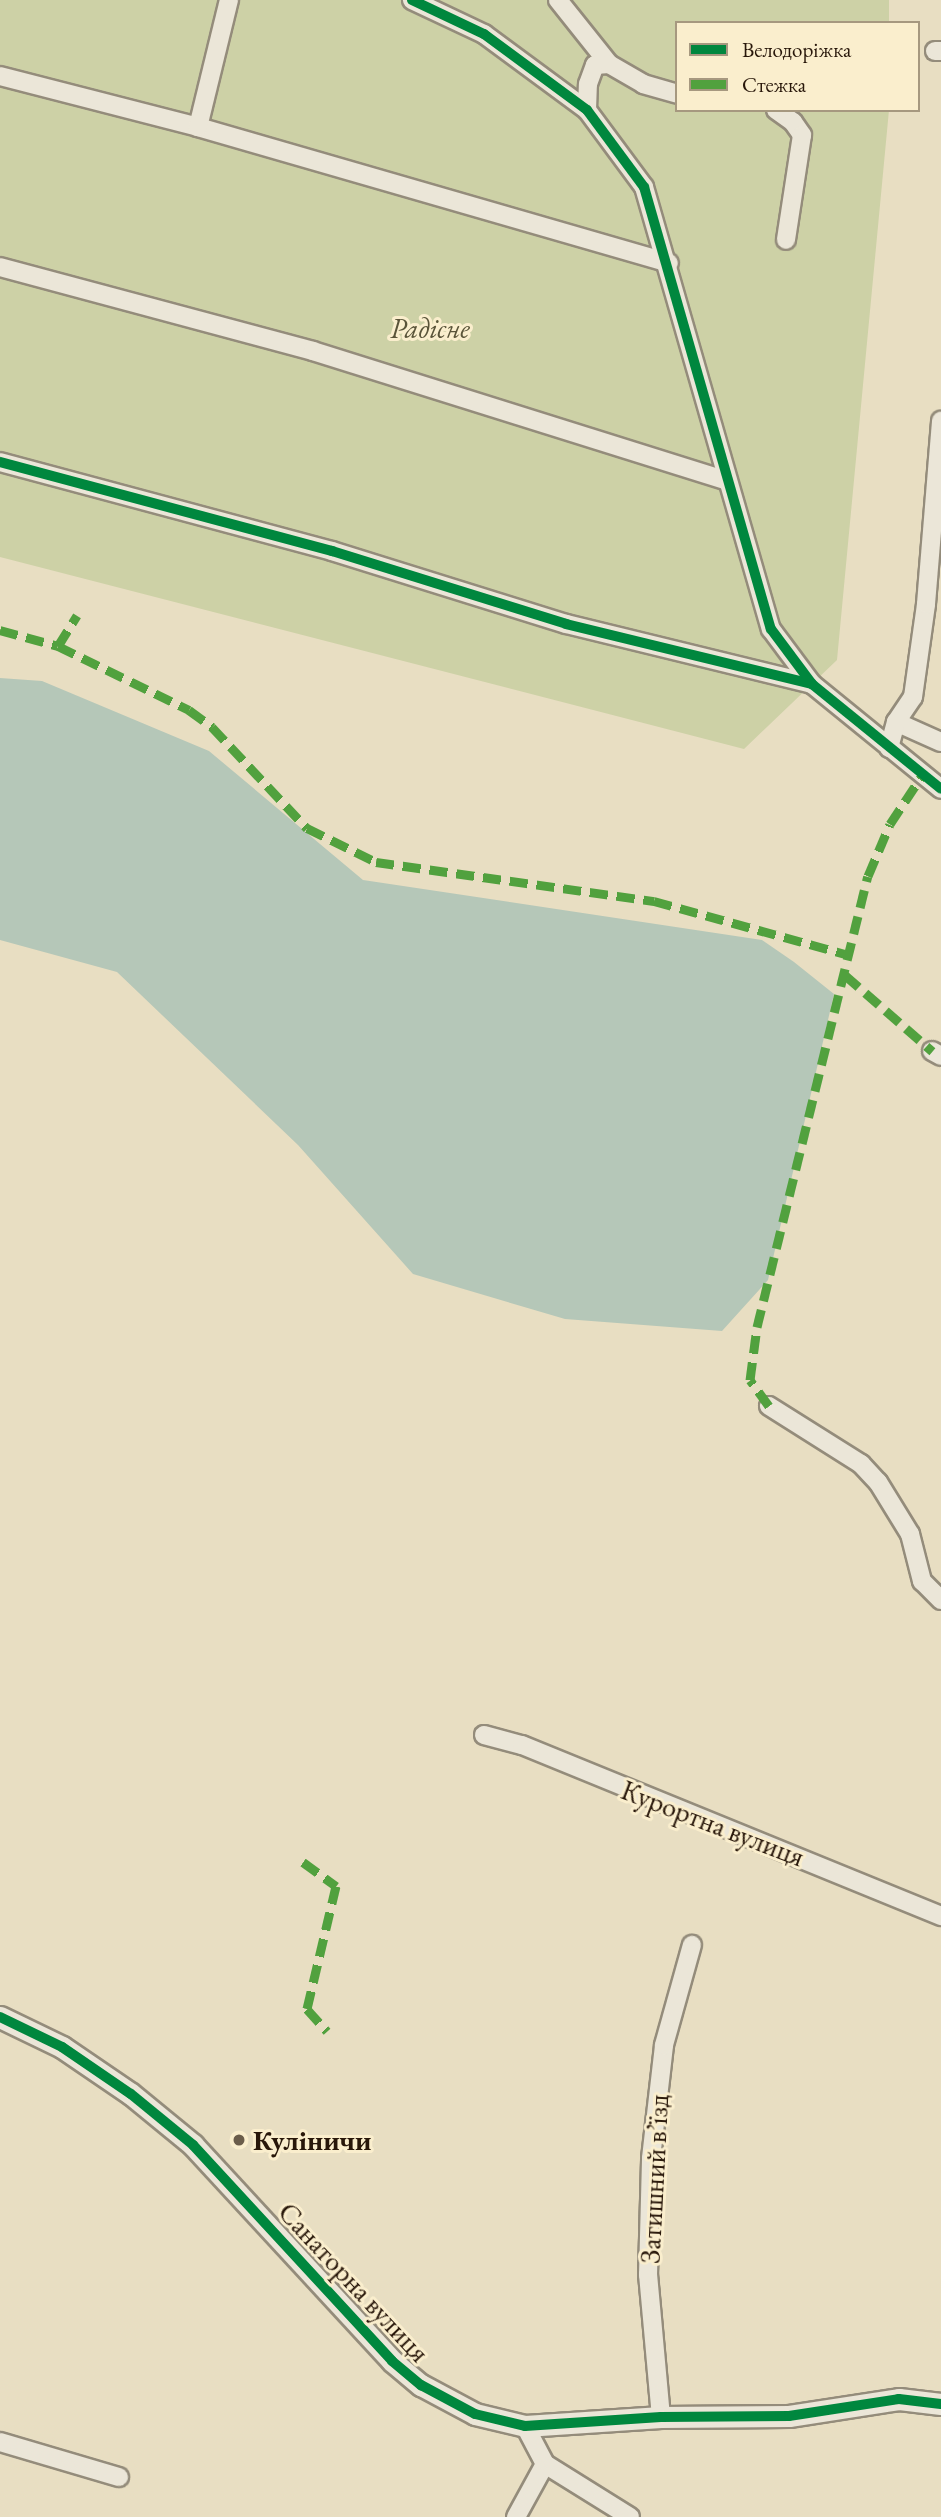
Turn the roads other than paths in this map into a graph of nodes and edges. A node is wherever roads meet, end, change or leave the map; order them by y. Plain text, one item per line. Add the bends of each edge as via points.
1 (229, 0) edge
2 (412, 0) edge
3 (558, 0) edge
4 (609, 64) junction
5 (0, 76) edge
6 (675, 93) edge
7 (587, 110) junction
8 (779, 112) edge
9 (198, 127) junction
10 (786, 240) dead end
11 (669, 263) junction
12 (0, 267) edge
13 (941, 421) edge
14 (0, 462) edge
15 (727, 481) junction
16 (936, 546) edge
17 (811, 684) junction
18 (896, 722) junction
19 (941, 742) edge
20 (889, 748) junction
21 (941, 789) edge
22 (769, 1406) dead end
23 (941, 1600) edge
24 (484, 1735) dead end
25 (941, 1916) edge
26 (692, 1945) dead end
27 (0, 2017) edge
28 (941, 2404) edge
29 (661, 2417) junction
30 (525, 2426) junction
31 (0, 2442) edge
32 (545, 2464) junction
33 (119, 2477) dead end
34 (516, 2517) edge
35 (631, 2517) edge

1 - 9 street
2 - 7 street via 485,34
3 - 4 street
4 - 6 street via 643,84
4 - 7 street via 595,65 588,83
5 - 9 street
7 - 11 street via 644,187
8 - 10 street via 802,135
9 - 11 street
11 - 15 street
12 - 15 street via 313,351
13 - 16 street
14 - 17 street via 332,551 566,624
15 - 17 street via 771,629
16 - 18 street via 913,697
17 - 20 street
18 - 19 street
18 - 20 street
20 - 21 street
22 - 23 street via 861,1464 878,1482 910,1534 922,1581
24 - 25 street, Курортна вулиця via 522,1745
26 - 29 street, Затишний в’їзд via 664,2045 651,2158 648,2275
27 - 30 street, Санаторна вулиця via 62,2047 131,2094 193,2145 367,2336 421,2385 475,2414
28 - 29 street, Санаторна вулиця via 899,2399 789,2416
29 - 30 street, Санаторна вулиця
30 - 32 street
31 - 33 street
32 - 34 street
32 - 35 street

